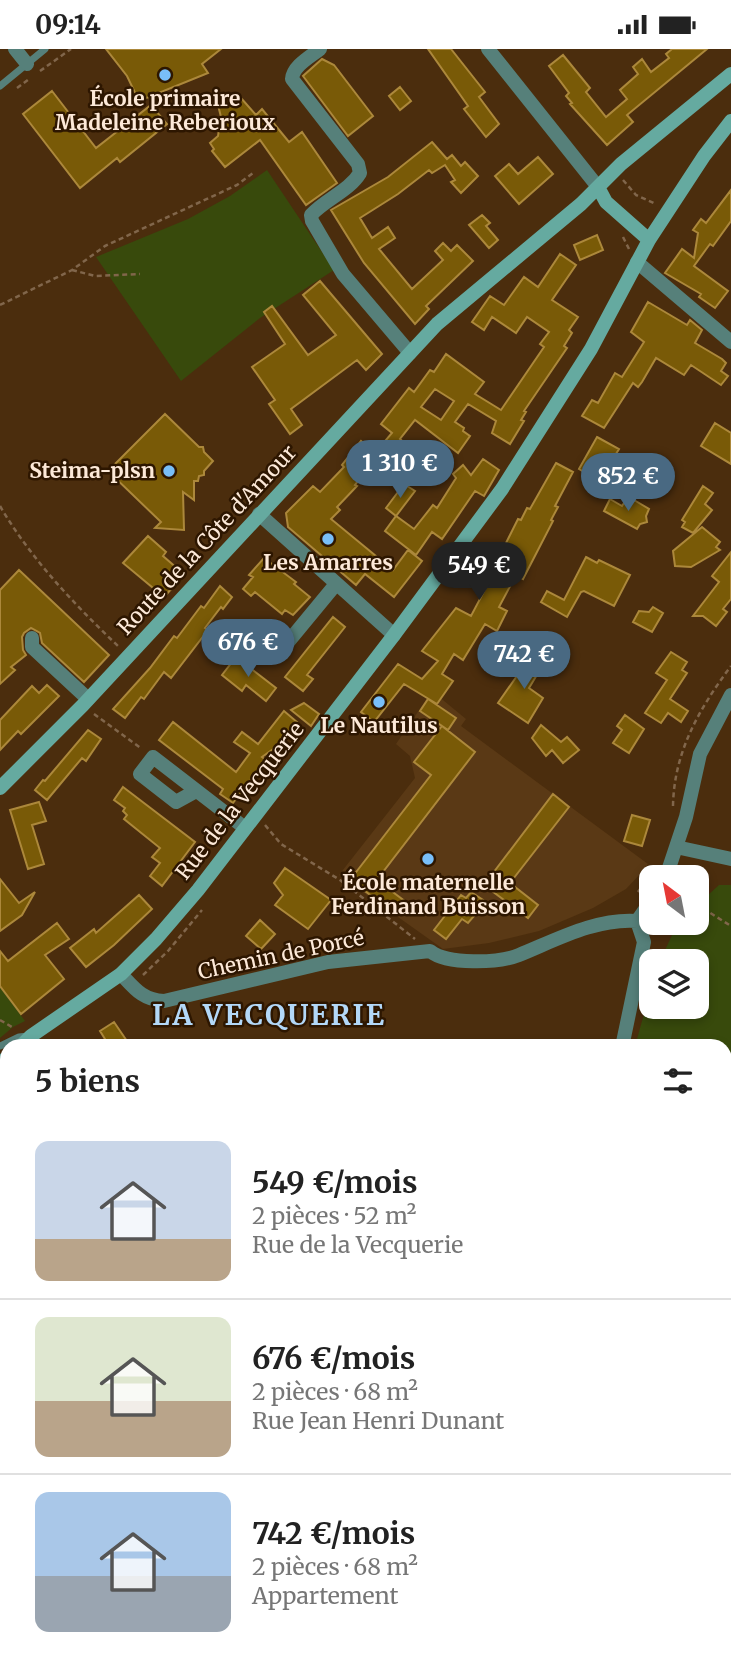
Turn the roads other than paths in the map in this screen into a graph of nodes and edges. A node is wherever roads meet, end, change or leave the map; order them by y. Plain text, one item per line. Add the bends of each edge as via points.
1 (15, 49) edge
2 (45, 49) edge
3 (320, 49) edge
4 (488, 49) edge
5 (27, 64) junction
6 (731, 74) edge
7 (0, 86) edge
8 (731, 121) edge
9 (598, 187) junction
10 (649, 240) junction
11 (639, 259) junction
12 (731, 342) edge
13 (410, 353) junction
14 (259, 514) junction
15 (335, 584) junction
16 (394, 635) junction
17 (32, 638) dead end
18 (265, 642) dead end
19 (731, 695) edge
20 (85, 702) junction
21 (0, 788) edge
22 (196, 791) junction
23 (250, 822) junction
24 (676, 847) junction
25 (731, 859) edge
26 (670, 865) edge
27 (639, 918) edge
28 (637, 921) junction
29 (121, 974) junction
30 (29, 1039) edge
31 (624, 1039) edge

1 - 5 street
2 - 5 lane
3 - 13 street via 292,73 292,79 358,164 360,173 317,208 312,221 343,274
4 - 9 street
5 - 7 lane
6 - 9 main road, Route de la Côte d'Amour
8 - 10 main road
9 - 10 main road via 606,202
9 - 13 main road, Route de la Côte d'Amour via 437,324
10 - 11 main road
11 - 12 street
11 - 16 main road, Rue de la Vecquerie via 591,349 502,489
13 - 14 main road, Route de la Côte d'Amour
14 - 15 street
14 - 20 main road, Route de la Côte d'Amour
15 - 16 street
15 - 18 street via 284,647
16 - 23 main road, Rue de la Vecquerie
17 - 20 street via 32,647
19 - 24 street via 700,754
20 - 21 main road, Route de la Côte d'Amour
22 - 22 street via 153,757 140,774 176,802
22 - 23 street
23 - 29 main road, Rue de la Vecquerie via 178,914
24 - 25 street
24 - 26 street
27 - 28 street
28 - 29 street, Chemin de Porcé via 617,919 517,956 466,961 430,951 328,962 164,1001 140,995
28 - 31 street via 644,942
29 - 30 main road, Rue de la Vecquerie

